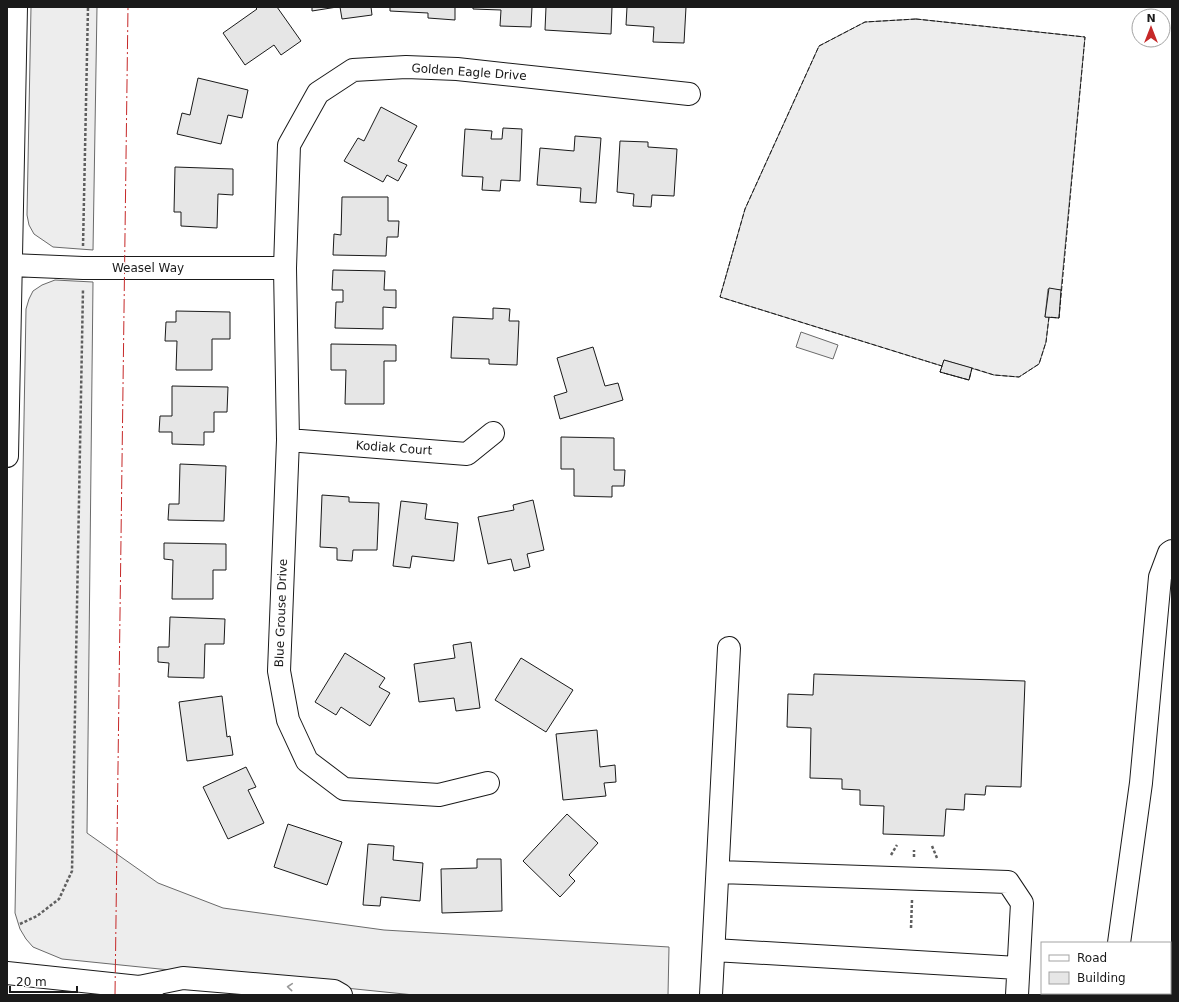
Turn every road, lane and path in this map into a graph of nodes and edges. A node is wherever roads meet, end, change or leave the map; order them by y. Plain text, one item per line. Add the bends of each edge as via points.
1 (16, 7) edge
2 (88, 7) edge
3 (11, 88) edge
4 (689, 94) dead end
5 (84, 242) dead end
6 (11, 265) junction
7 (285, 268) junction
8 (83, 283) dead end
9 (493, 433) dead end
10 (288, 440) junction
11 (7, 456) edge
12 (1172, 551) edge
13 (729, 648) dead end
14 (488, 783) dead end
15 (718, 872) junction
16 (20, 924) dead end
17 (1119, 942) edge
18 (714, 950) junction
19 (1018, 968) junction
20 (7, 973) edge
21 (139, 987) junction
22 (163, 995) edge
23 (342, 995) edge
24 (711, 995) edge
25 (1017, 995) edge

1 - 3 street
2 - 5 path
3 - 6 street
4 - 7 street, Golden Eagle Drive via 457,69 406,67 353,70 318,93 289,145
6 - 7 street, Weasel Way via 83,268
6 - 11 street
7 - 10 street, Blue Grouse Drive
8 - 16 path via 72,871 59,899 37,916
9 - 10 street, Kodiak Court via 467,454
10 - 14 street, Blue Grouse Drive via 279,671 288,720 307,761 344,789 439,795
12 - 17 street via 1160,577 1141,783
13 - 15 street
15 - 18 street
15 - 19 street via 1008,882 1022,903
18 - 19 street
18 - 24 street
19 - 25 street
20 - 21 street
21 - 22 street
23 -> 21 street via 334,991 183,978

